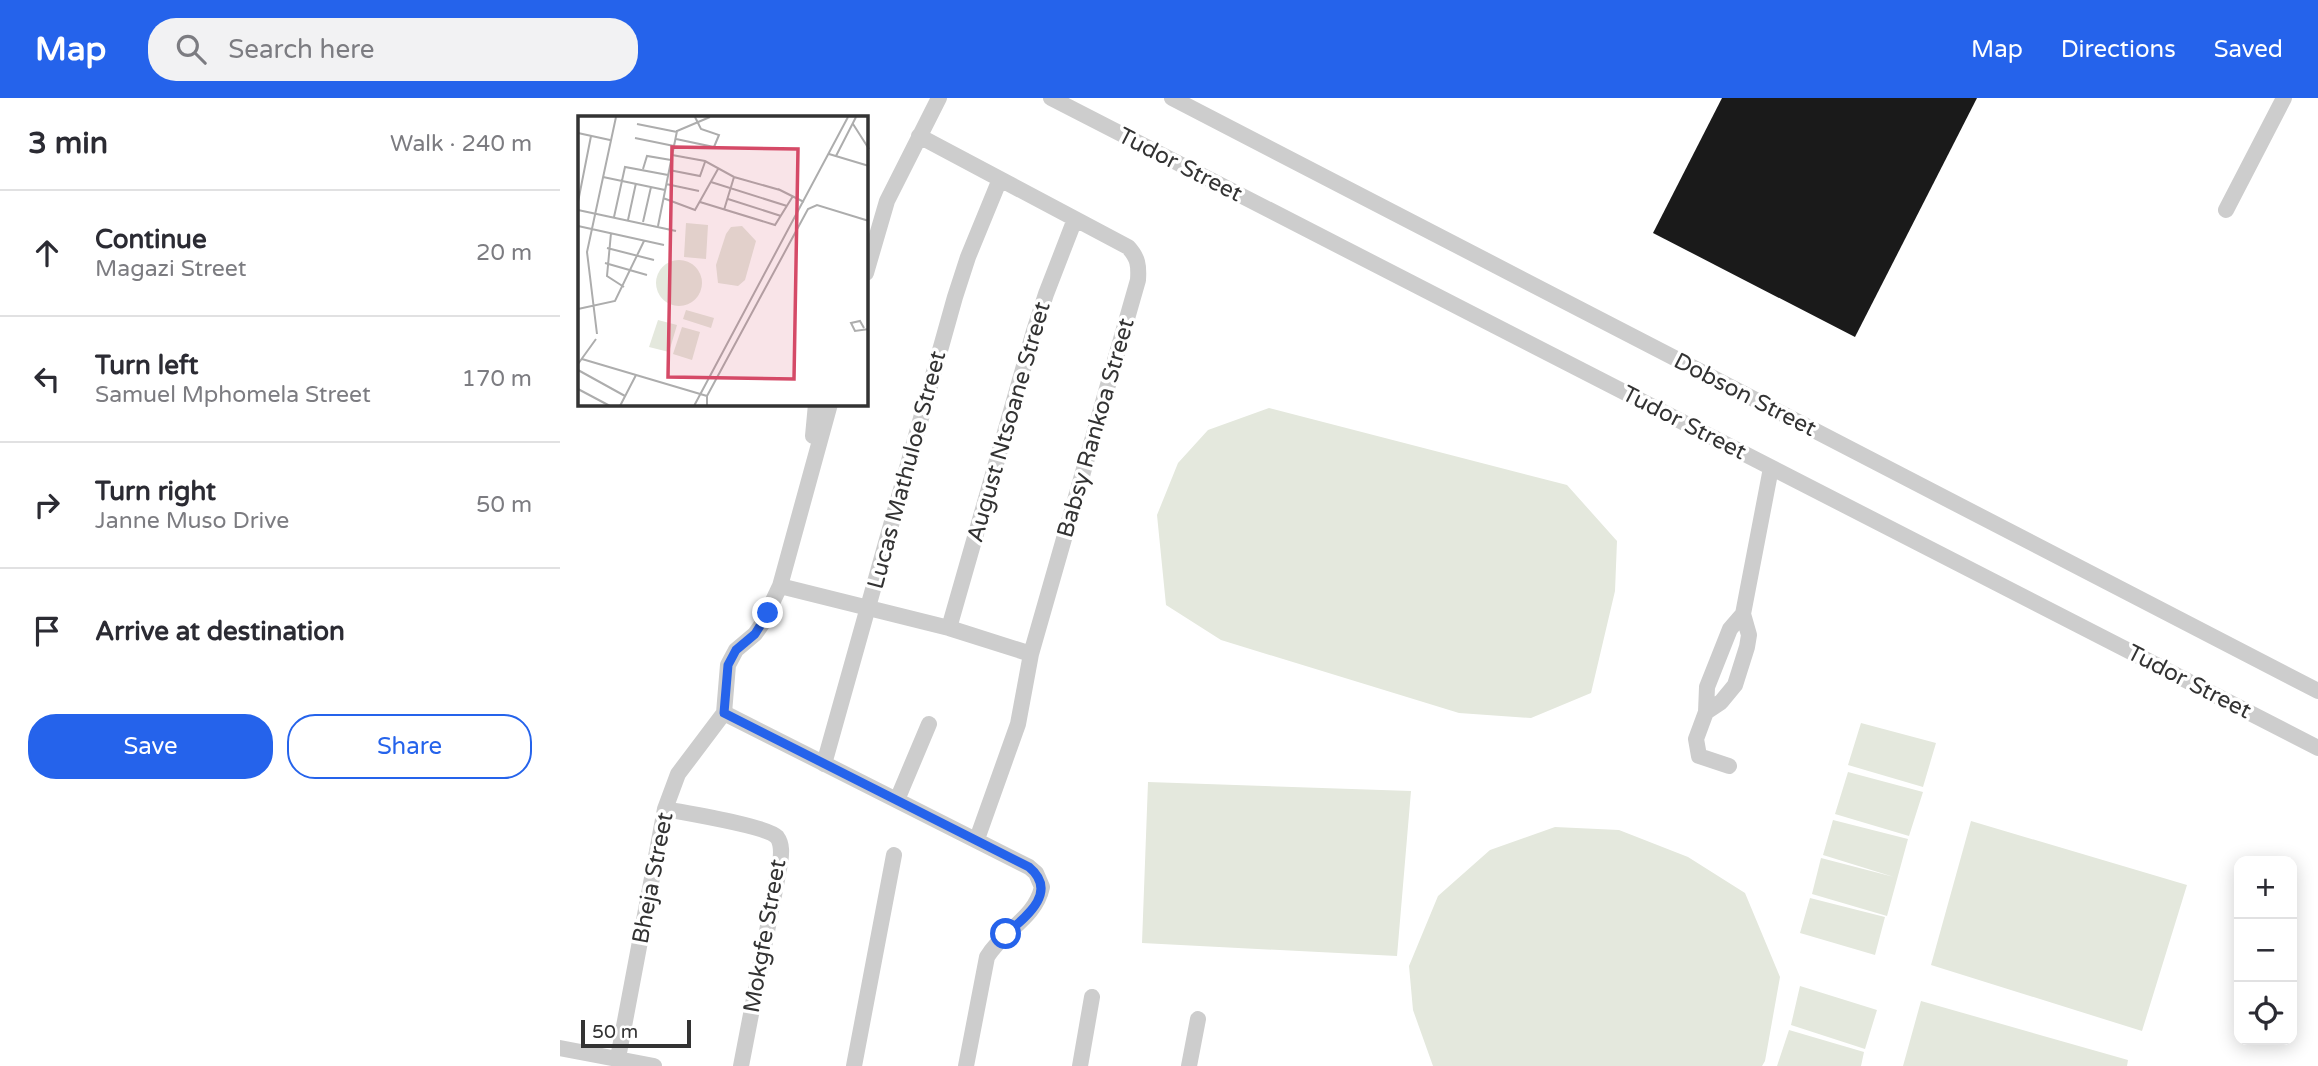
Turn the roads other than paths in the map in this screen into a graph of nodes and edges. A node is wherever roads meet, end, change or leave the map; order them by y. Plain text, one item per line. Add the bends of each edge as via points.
1 (939, 98) edge
2 (1051, 98) edge
3 (1172, 98) edge
4 (2284, 98) edge
5 (919, 136) junction
6 (1000, 179) junction
7 (2226, 210) dead end
8 (1075, 219) junction
9 (876, 236) junction
10 (868, 254) edge
11 (868, 266) edge
12 (816, 406) edge
13 (829, 406) edge
14 (1771, 468) junction
15 (812, 470) junction
16 (780, 586) junction
17 (869, 609) junction
18 (1743, 614) junction
19 (949, 628) junction
20 (1031, 654) junction
21 (2318, 691) edge
22 (1706, 712) junction
23 (724, 713) junction
24 (929, 724) dead end
25 (2318, 748) edge
26 (824, 764) junction
27 (1729, 766) dead end
28 (897, 800) junction
29 (665, 809) junction
30 (977, 839) junction
31 (894, 855) dead end
32 (1092, 997) dead end
33 (1198, 1019) dead end
34 (560, 1048) edge
35 (618, 1059) junction
36 (654, 1066) edge
37 (741, 1066) edge
38 (854, 1066) edge
39 (965, 1066) edge
40 (1080, 1066) edge
41 (1189, 1066) edge

1 - 5 street
2 - 14 street, Tudor Street
3 - 21 street, Dobson Street
4 - 7 street
5 - 6 street, Babsy Rankoa Street
5 - 9 street via 887,201
6 - 8 street, Babsy Rankoa Street
6 - 17 street, Lucas Mathuloe Street via 955,297
8 - 19 street, August Ntsoane Street via 1042,307
8 - 20 street, Babsy Rankoa Street via 1128,247 1137,256 1139,267
9 - 10 street
9 - 11 street
12 - 15 street
13 - 15 street
14 - 18 street
14 - 25 street, Tudor Street
15 - 16 street
16 - 17 street
16 - 23 street via 762,624 728,665
17 - 19 street
17 - 26 street, Lucas Mathuloe Street
18 - 22 street via 1730,629 1707,687
18 - 22 street via 1749,635 1735,685
19 - 20 street
20 - 30 street, Babsy Rankoa Street via 1015,736
22 - 27 street via 1696,739 1699,756
23 - 26 street
23 - 29 street, Bheja Street via 678,774
24 - 28 street
26 - 28 street
28 - 30 street
29 - 35 street, Bheja Street
29 - 37 street, Mokgfe Street via 759,829 776,836 780,843 780,864
30 - 39 street via 1036,873 1042,887 1035,907 987,957
31 - 38 street
32 - 40 street
33 - 41 street
34 - 35 street
35 - 36 street

